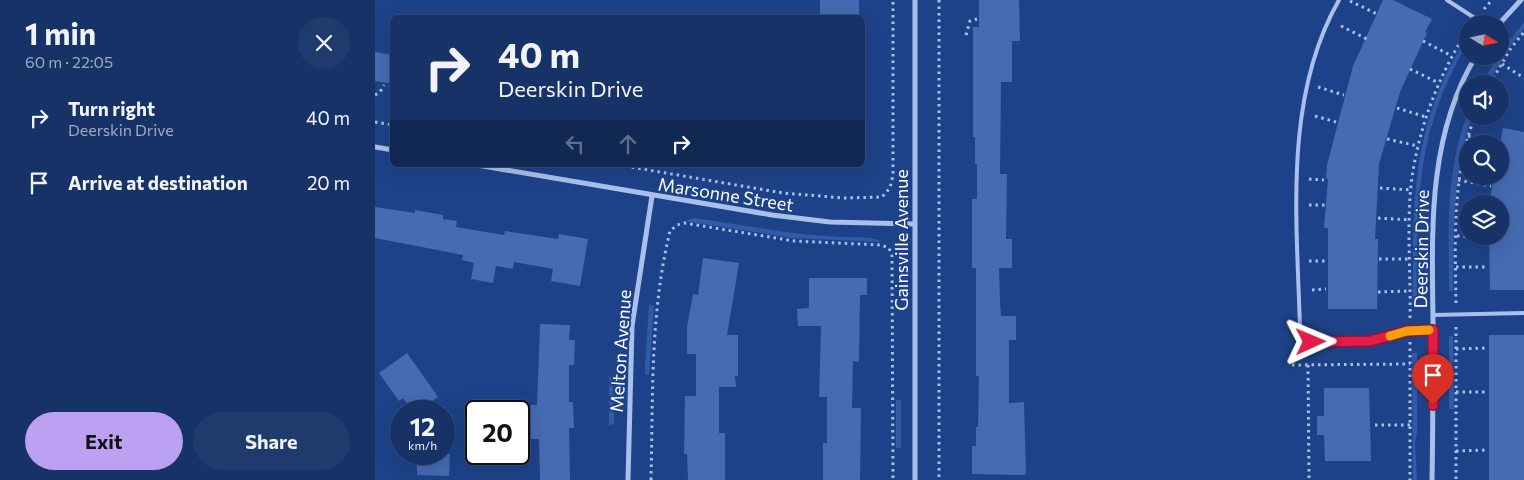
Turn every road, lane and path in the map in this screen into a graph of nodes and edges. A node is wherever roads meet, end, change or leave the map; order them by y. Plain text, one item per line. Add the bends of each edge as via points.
1 (893, 0) edge
2 (915, 0) edge
3 (939, 0) edge
4 (1339, 0) edge
5 (1347, 0) edge
6 (1447, 0) edge
7 (1521, 0) edge
8 (1377, 14) dead end
9 (1470, 15) edge
10 (1507, 15) edge
11 (977, 19) dead end
12 (1328, 21) junction
13 (1524, 32) edge
14 (966, 35) dead end
15 (1367, 38) dead end
16 (1519, 39) junction
17 (1423, 42) dead end
18 (1524, 42) edge
19 (1509, 54) edge
20 (1452, 56) dead end
21 (1472, 65) edge
22 (1504, 65) edge
23 (1410, 68) dead end
24 (1524, 78) edge
25 (1439, 83) dead end
26 (1306, 84) junction
27 (384, 85) dead end
28 (375, 95) edge
29 (1344, 95) dead end
30 (1397, 108) dead end
31 (1301, 113) junction
32 (1426, 117) dead end
33 (375, 122) edge
34 (1336, 122) dead end
35 (390, 124) edge
36 (1387, 139) dead end
37 (1418, 146) dead end
38 (375, 147) edge
39 (390, 150) edge
40 (488, 167) edge
41 (631, 167) edge
42 (1459, 176) edge
43 (1458, 180) junction
44 (1491, 186) dead end
45 (1380, 188) dead end
46 (1411, 190) dead end
47 (652, 196) junction
48 (1378, 218) dead end
49 (1410, 220) dead end
50 (914, 224) junction
51 (1457, 236) joint
52 (1379, 259) dead end
53 (1410, 259) dead end
54 (1456, 267) junction
55 (1488, 267) dead end
56 (1410, 291) dead end
57 (1379, 292) dead end
58 (1524, 313) edge
59 (1456, 314) junction
60 (1433, 315) junction
61 (1433, 330) junction
62 (1487, 348) dead end
63 (1456, 349) junction
64 (1410, 364) dead end
65 (1292, 365) dead end
66 (1308, 365) junction
67 (1456, 392) junction
68 (1486, 392) dead end
69 (1410, 425) dead end
70 (1375, 426) dead end
71 (1309, 427) junction
72 (1316, 427) dead end
73 (1488, 450) dead end
74 (1456, 451) junction
75 (628, 480) edge
76 (651, 480) edge
77 (893, 480) edge
78 (915, 480) edge
79 (939, 480) edge
80 (1309, 480) edge
81 (1432, 480) edge
82 (1456, 480) edge

1 - 41 path via 893,175 890,188 882,196 871,199 783,193
2 - 50 street, Gainsville Avenue
3 - 79 path
4 - 12 lane
5 - 8 path
6 - 9 lane
7 - 10 street
11 - 14 path via 970,20
12 - 15 path
12 - 26 lane
13 - 16 path
16 - 18 path
16 - 19 path
17 - 20 path
21 - 60 street, Deerskin Drive via 1453,104 1443,137 1433,217
22 - 24 path
23 - 25 path
26 - 29 path
26 - 31 lane
27 - 28 path
30 - 32 path
31 - 34 path
31 - 61 lane via 1297,204 1300,329 1304,338 1311,342 1370,341 1407,331
33 - 35 path
36 - 37 path
38 - 39 street
40 - 47 street, Marsonne Street
42 - 43 path
43 - 44 path
43 - 51 path
45 - 46 path
47 - 50 street, Marsonne Street via 815,221
47 - 75 street, Melton Avenue via 631,326
48 - 49 path
50 - 78 street, Gainsville Avenue
51 - 54 path
52 - 53 path
54 - 55 path
54 - 59 path
56 - 57 path
58 - 59 lane
59 - 60 lane
59 - 63 path
60 - 61 street, Deerskin Drive
61 - 81 street, Deerskin Drive
62 - 63 path
63 - 67 path
64 - 66 path
65 - 66 path
66 - 71 path
67 - 68 path
67 - 74 path
69 - 70 path
71 - 72 path
71 - 80 path
73 - 74 path
74 - 82 path
76 - 77 path via 656,313 670,231 684,223 794,242 889,248 893,256

